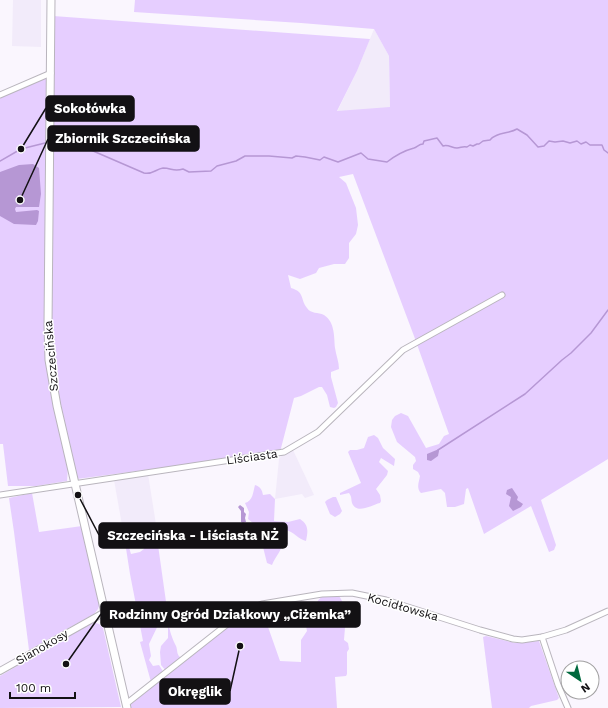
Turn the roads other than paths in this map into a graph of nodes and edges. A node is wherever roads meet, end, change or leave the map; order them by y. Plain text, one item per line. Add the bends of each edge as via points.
1 (51, 0) edge
2 (50, 73) junction
3 (0, 95) edge
4 (502, 295) dead end
5 (75, 483) junction
6 (0, 495) edge
7 (608, 611) edge
8 (105, 612) junction
9 (542, 637) junction
10 (0, 671) edge
11 (126, 706) edge
12 (568, 708) edge

1 - 2 main road, Szczecińska
2 - 3 street
2 - 5 main road, Szczecińska via 49,360
4 - 5 street, Liściasta via 403,350 318,432 284,452
5 - 6 street, Liściasta
5 - 8 main road, Szczecińska
7 - 9 street, Kocidłowska via 566,630
8 - 10 street, Sianokosy
8 - 11 main road, Szczecińska
9 - 11 street, Kocidłowska via 528,640 513,639 386,600 352,593 322,594 262,604 251,609 230,622
9 - 12 street

